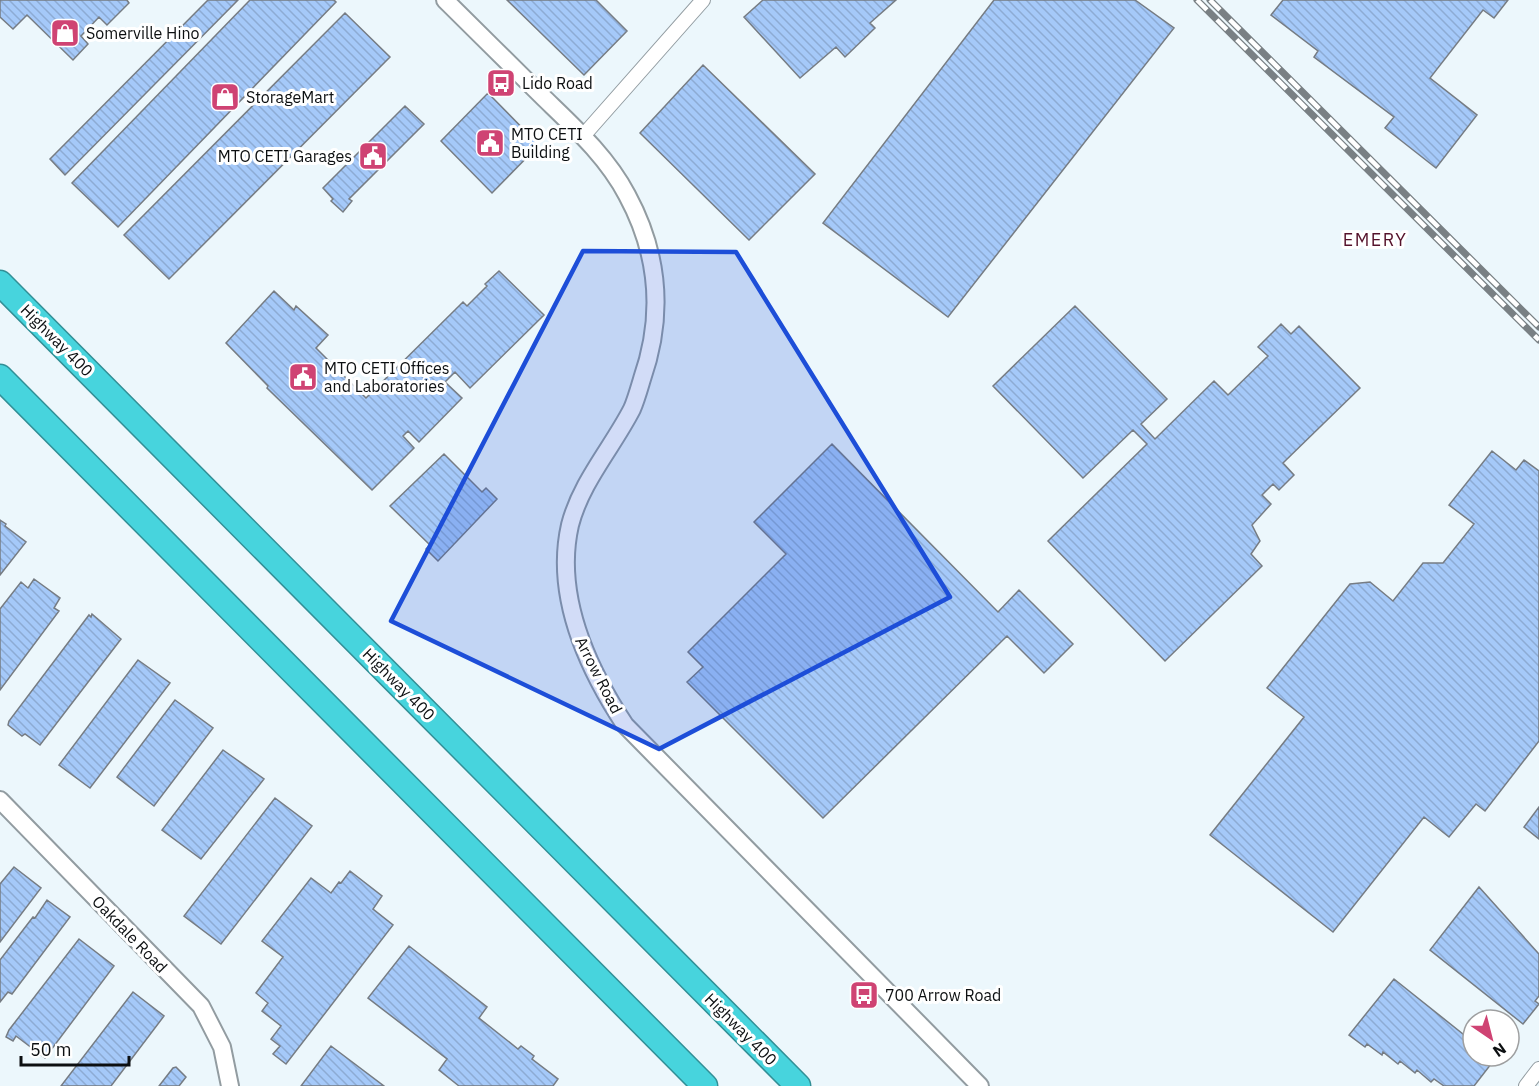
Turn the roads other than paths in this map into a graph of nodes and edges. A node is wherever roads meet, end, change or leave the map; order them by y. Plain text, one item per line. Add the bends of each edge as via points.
1 (445, 0) edge
2 (703, 0) edge
3 (583, 136) junction
4 (0, 282) edge
5 (0, 377) edge
6 (0, 800) edge
7 (1539, 1069) edge
8 (230, 1086) edge
9 (705, 1086) edge
10 (798, 1086) edge
11 (980, 1086) edge
12 (1526, 1086) edge

1 - 3 street, Arrow Road
2 - 3 street
3 - 11 street, Arrow Road via 601,156 638,218 655,275 656,308 654,339 632,408 578,500 570,526 570,597 590,665 625,725
4 - 10 highway, Highway 400
5 - 9 highway
6 - 8 street, Oakdale Road via 201,1006 222,1047
7 - 12 street

